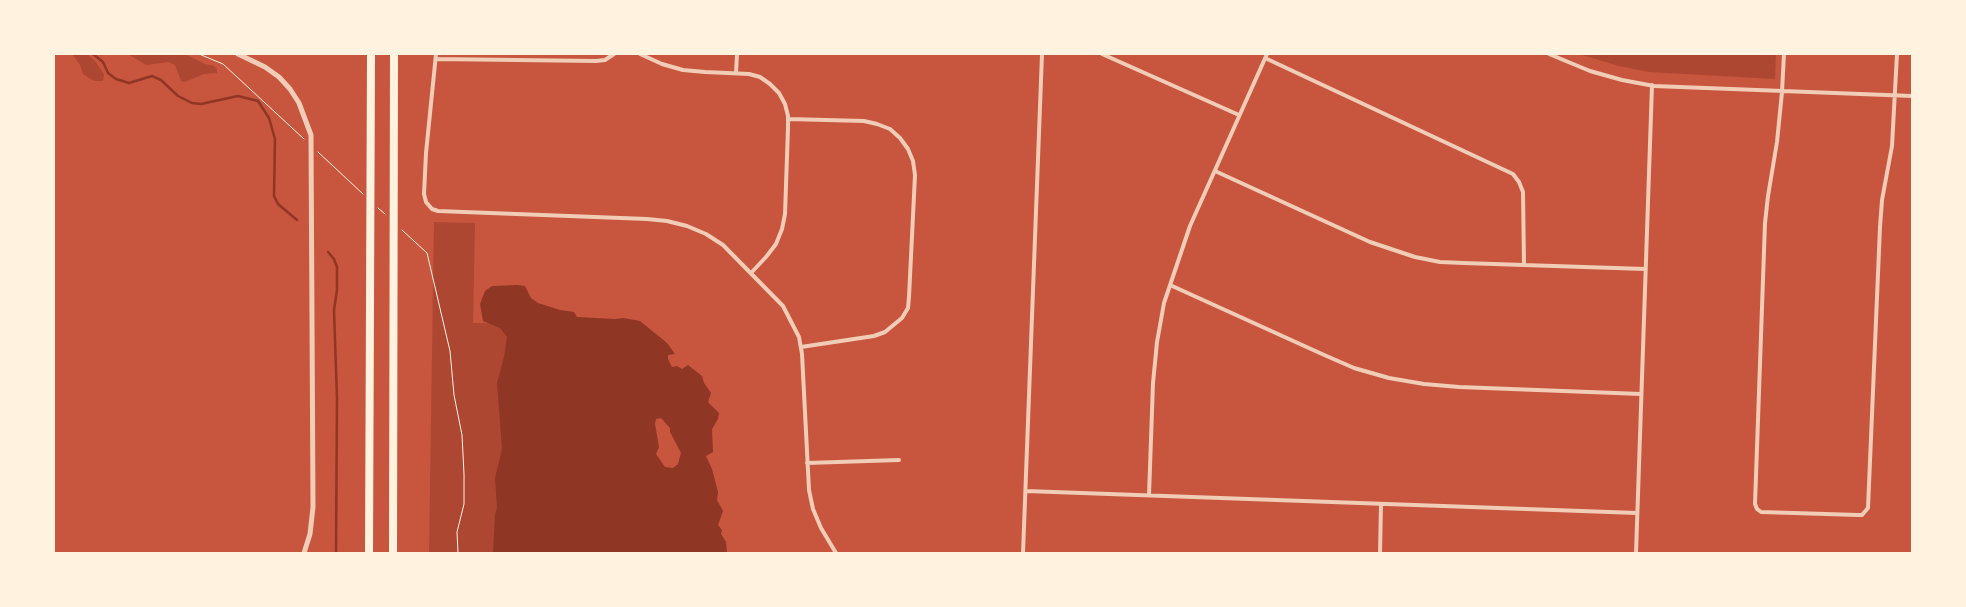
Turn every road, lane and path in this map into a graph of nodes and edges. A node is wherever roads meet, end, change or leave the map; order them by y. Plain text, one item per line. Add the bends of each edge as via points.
1 (199, 54) edge
2 (238, 54) edge
3 (372, 54) edge
4 (394, 54) edge
5 (436, 54) edge
6 (614, 54) edge
7 (640, 54) edge
8 (737, 54) edge
9 (1042, 54) edge
10 (1102, 54) edge
11 (1549, 54) edge
12 (1784, 54) edge
13 (1897, 54) edge
14 (1266, 56) edge
15 (436, 60) junction
16 (736, 72) junction
17 (1652, 86) junction
18 (1782, 92) junction
19 (1895, 96) junction
20 (1912, 96) edge
21 (1239, 115) junction
22 (788, 119) junction
23 (303, 138) dead end
24 (318, 152) dead end
25 (1215, 171) junction
26 (368, 199) dead end
27 (376, 206) dead end
28 (390, 219) dead end
29 (398, 226) dead end
30 (1524, 265) junction
31 (1646, 269) junction
32 (751, 273) junction
33 (1170, 285) junction
34 (801, 347) junction
35 (1641, 394) junction
36 (899, 460) dead end
37 (807, 463) junction
38 (1026, 491) junction
39 (1149, 496) junction
40 (1381, 504) junction
41 (1637, 513) junction
42 (304, 553) edge
43 (369, 553) edge
44 (392, 553) edge
45 (458, 553) edge
46 (836, 553) edge
47 (1023, 553) edge
48 (1380, 553) edge
49 (1636, 553) edge

1 - 23 path via 223,64
2 - 42 street via 265,67 290,89 311,135 313,507
3 - 43 highway
4 - 44 highway
5 - 15 street
6 - 15 street via 596,61
7 - 16 street via 683,70
8 - 16 street
9 - 38 street
10 - 21 street
11 - 17 street via 1590,71
12 - 18 street
13 - 19 street
14 - 21 street
14 - 30 street via 1513,174 1524,192
15 - 32 street via 424,194 432,209 667,221 706,234 723,245
16 - 22 street via 760,77 770,84 785,104
17 - 18 street
17 - 31 street
18 - 19 street
18 - 19 street via 1765,223 1755,504 1761,512 1858,515 1866,512 1880,227 1892,146
19 - 20 street
21 - 25 street
22 - 32 street via 782,229 776,244
22 - 34 street via 864,121 890,129 900,138 914,161 915,175 909,297 908,308 902,318 886,332 874,336
24 - 26 path
25 - 30 street via 1392,251 1440,262
25 - 33 street via 1190,226
27 - 28 path
29 - 45 path via 427,253 450,351 463,457 464,504 457,526
30 - 31 street
31 - 35 street
32 - 34 street via 783,306 792,320
33 - 35 street via 1354,368 1389,378 1459,387
33 - 39 street via 1157,342
34 - 37 street
35 - 41 street
36 - 37 street
37 - 46 street via 813,509
38 - 39 street
38 - 47 street
39 - 40 street
40 - 41 street
40 - 48 street
41 - 49 street

